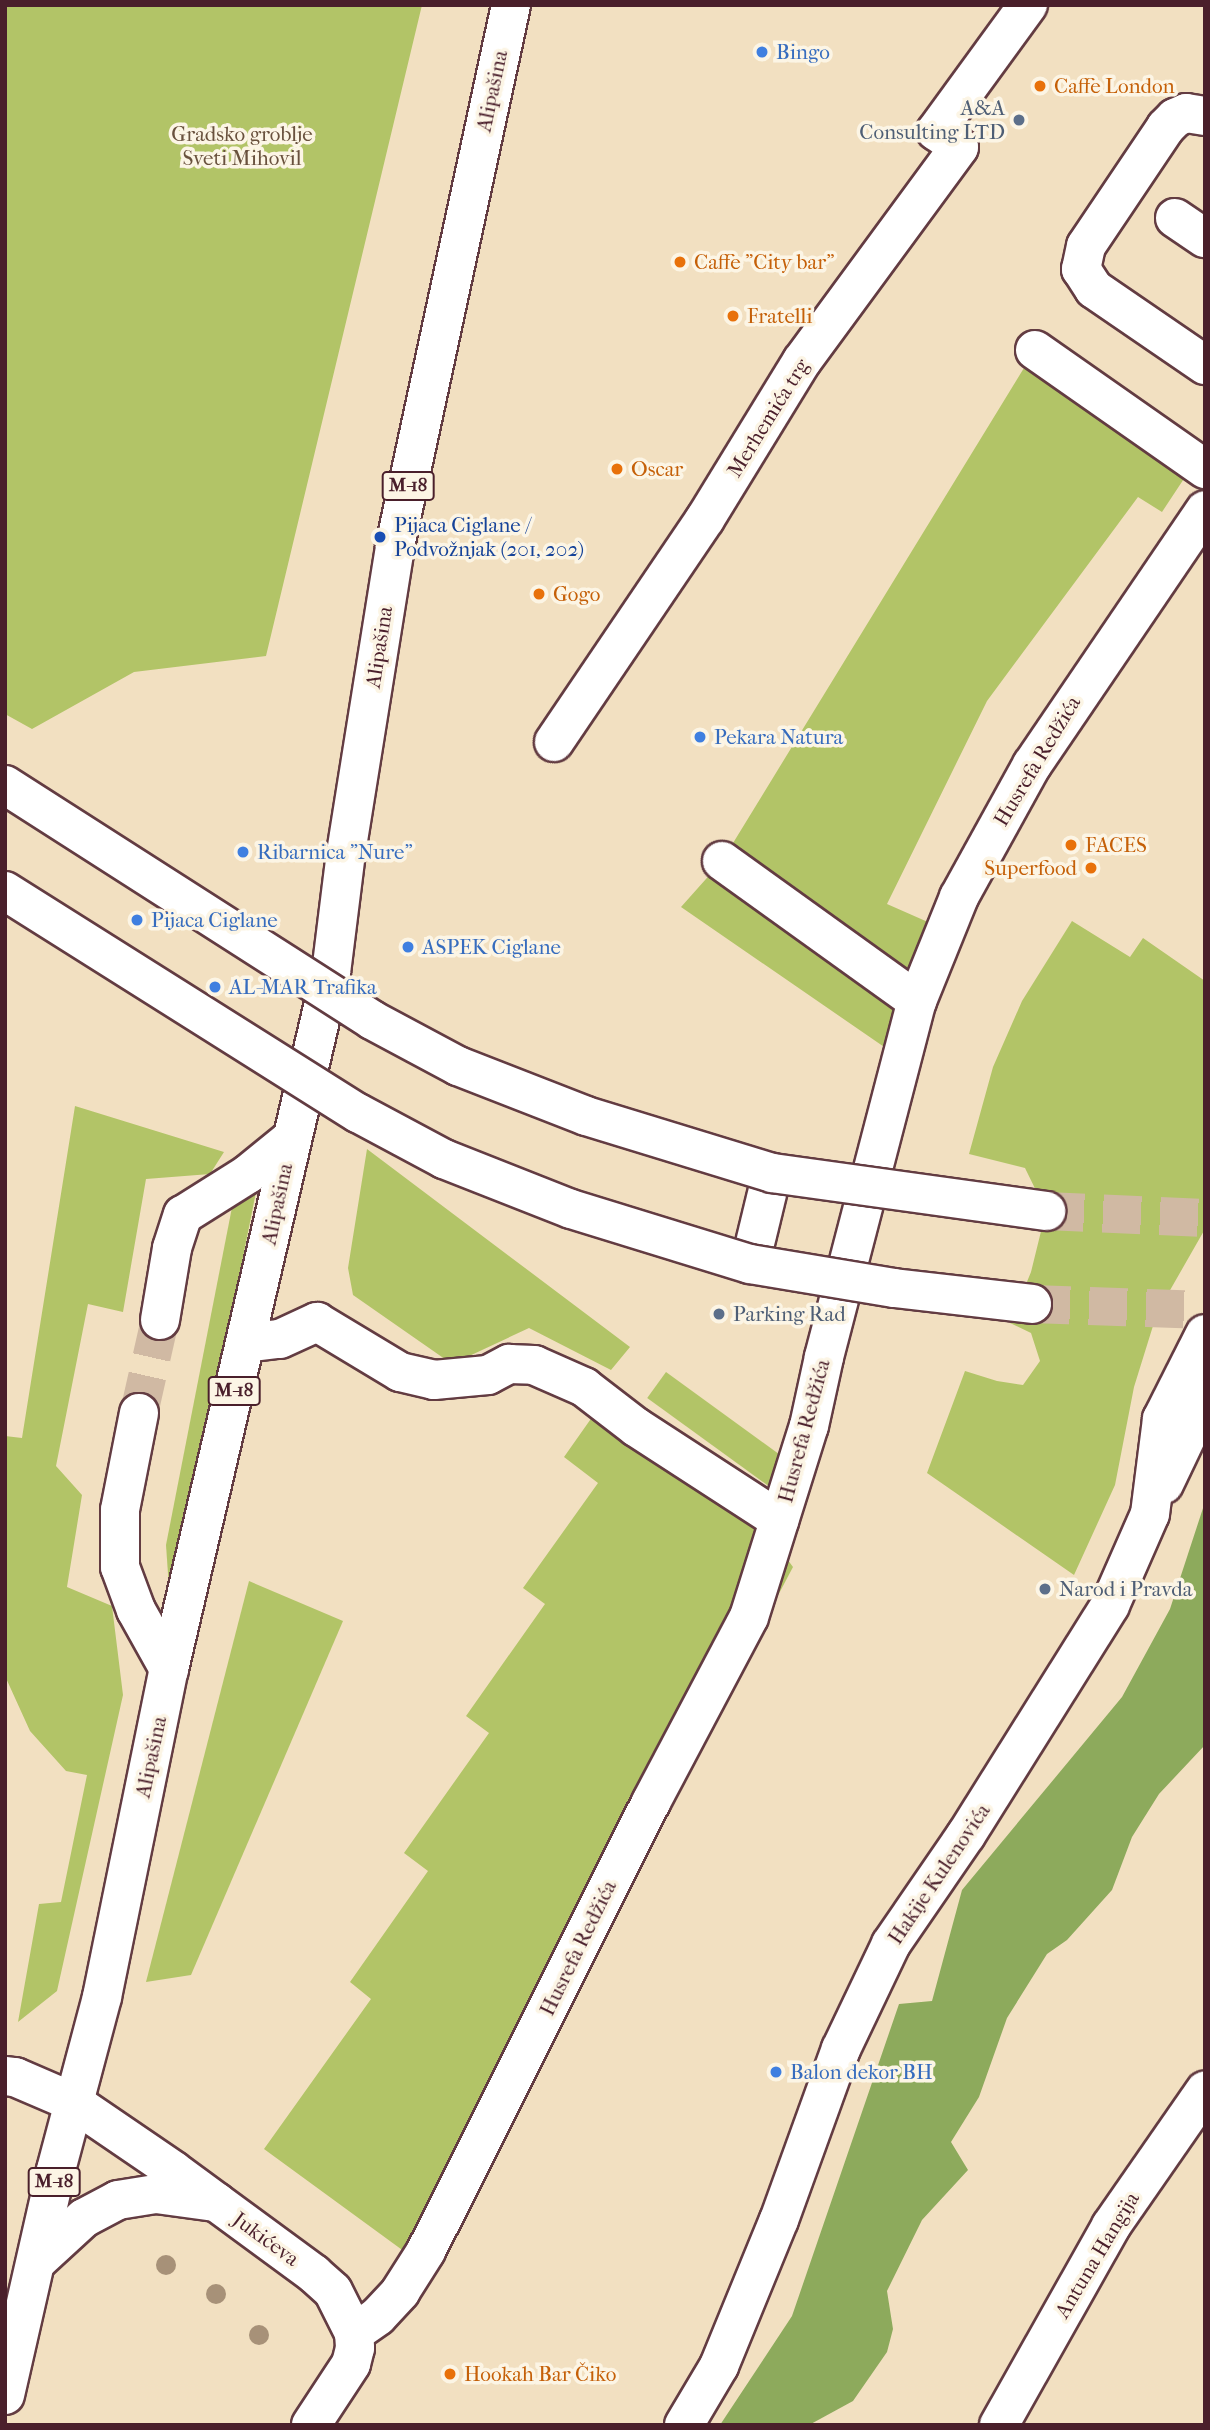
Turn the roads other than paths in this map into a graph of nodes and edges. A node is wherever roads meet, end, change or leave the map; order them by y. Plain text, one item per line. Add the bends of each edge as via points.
1 (511, 5) edge
2 (1028, 5) edge
3 (1205, 116) edge
4 (1035, 350) dead end
5 (1205, 365) edge
6 (1205, 468) edge
7 (1205, 510) edge
8 (554, 742) dead end
9 (5, 785) edge
10 (722, 861) dead end
11 (5, 891) edge
12 (917, 1001) junction
13 (291, 1139) junction
14 (772, 1173) junction
15 (1046, 1211) tunnel mouth
16 (750, 1264) junction
17 (1032, 1304) tunnel mouth
18 (160, 1320) tunnel mouth
19 (1205, 1334) edge
20 (245, 1343) junction
21 (1205, 1398) edge
22 (139, 1413) tunnel mouth
23 (1150, 1514) junction
24 (779, 1520) junction
25 (169, 1670) junction
26 (5, 2076) edge
27 (1205, 2091) edge
28 (73, 2102) junction
29 (216, 2202) junction
30 (36, 2262) junction
31 (354, 2333) junction
32 (5, 2395) edge
33 (311, 2425) edge
34 (684, 2425) edge
35 (999, 2425) edge

1 - 13 street, Alipašina / M-18 via 395,546 331,972
2 - 8 street, Merhemića trg via 936,131 959,146 802,361 705,519
3 - 5 street via 1186,114 1166,127 1086,246 1081,269 1094,289
4 - 6 street
7 - 12 street, Husrefa Redžića via 1032,765 958,897
9 - 14 street, bridge via 372,1020 458,1066 586,1116
10 - 12 street
11 - 16 street, bridge via 358,1113 444,1159 571,1209
12 - 24 street, Husrefa Redžića via 809,1426
13 - 18 street via 248,1174 183,1215 172,1248
13 - 20 street, Alipašina / M-18
14 - 15 street, bridge
14 - 16 street
16 - 17 street, bridge via 894,1288
19 - 23 street, Hakije Kulenovića via 1161,1419
20 - 24 street via 280,1339 317,1322 400,1372 434,1380 488,1375 509,1364 534,1366 584,1387 636,1427
20 - 25 street, Alipašina / M-18
21 - 23 street
22 - 25 street via 120,1510 120,1567 136,1610
23 - 34 street, Hakije Kulenovića via 1110,1605 1063,1684 891,1944 841,2049 719,2367
24 - 31 street, Husrefa Redžića via 749,1617 426,2251 379,2316
25 - 28 street, Alipašina / M-18 via 102,1997
26 - 28 street, Jukićeva
27 - 35 street, Antuna Hangija via 1111,2226
28 - 29 street, Jukićeva
28 - 30 street, Alipašina / M-18
29 - 30 street via 156,2194 118,2200 83,2218
29 - 31 street, Jukićeva via 333,2291
30 - 32 street, Alipašina / M-18
31 - 33 street via 351,2364

